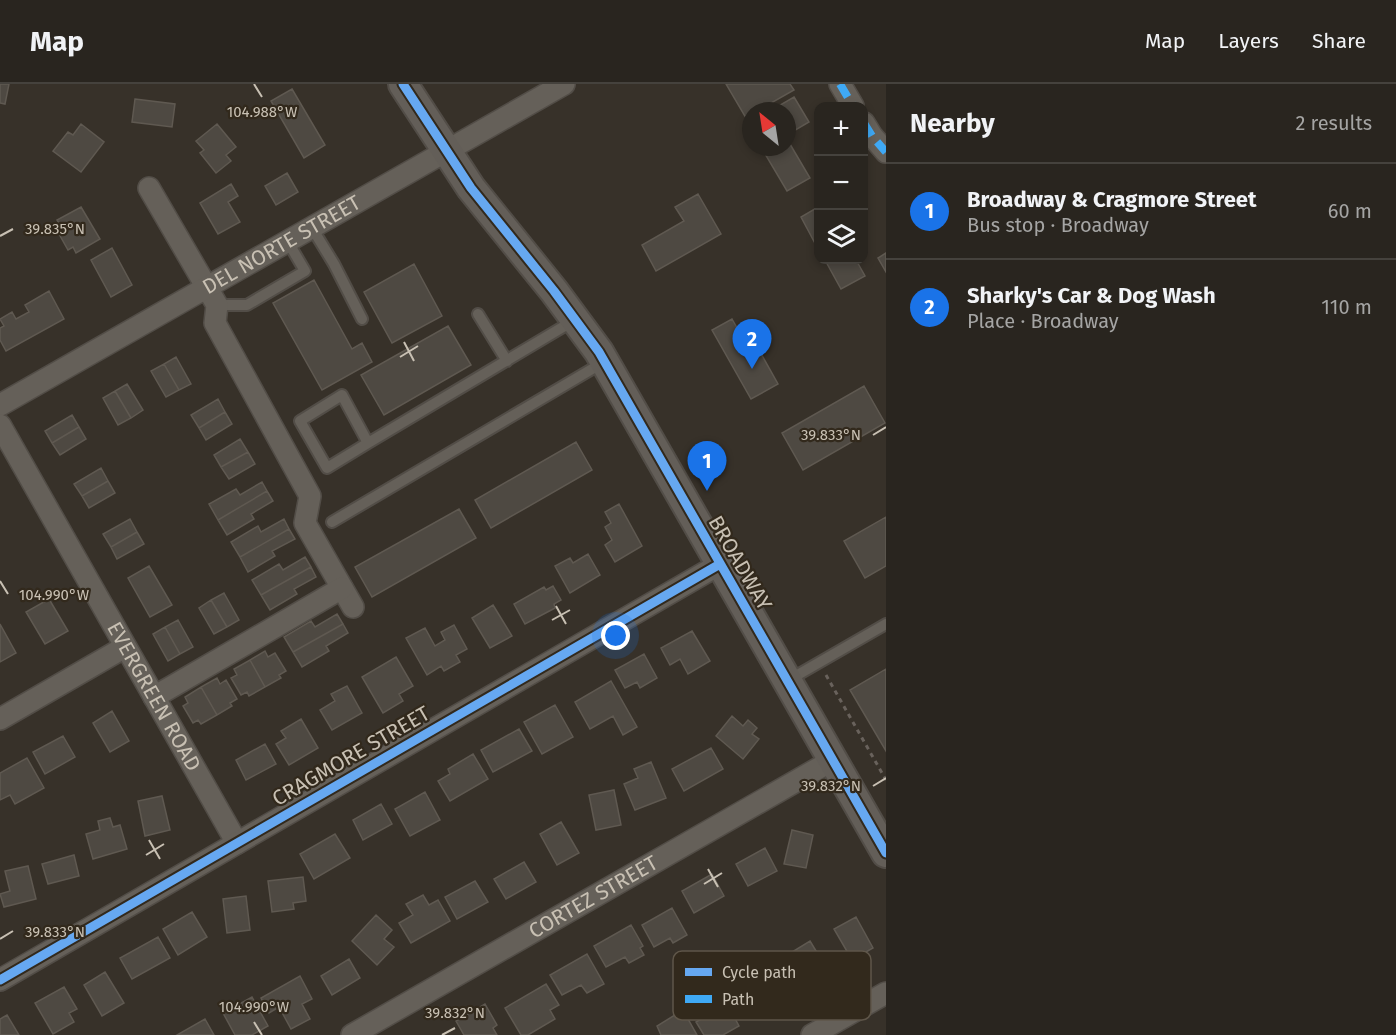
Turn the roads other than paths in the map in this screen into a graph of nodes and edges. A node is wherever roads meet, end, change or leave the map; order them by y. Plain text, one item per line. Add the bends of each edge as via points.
1 (403, 84) edge
2 (564, 84) edge
3 (840, 84) edge
4 (851, 102) edge
5 (868, 130) edge
6 (446, 152) junction
7 (886, 152) edge
8 (149, 188) dead end
9 (312, 228) junction
10 (288, 242) junction
11 (211, 297) junction
12 (478, 314) dead end
13 (362, 319) dead end
14 (576, 320) junction
15 (507, 361) junction
16 (604, 362) junction
17 (0, 405) edge
18 (0, 425) edge
19 (368, 443) junction
20 (332, 522) dead end
21 (720, 564) junction
22 (342, 588) junction
23 (353, 607) dead end
24 (886, 624) edge
25 (125, 647) junction
26 (787, 681) junction
27 (154, 697) junction
28 (0, 718) edge
29 (833, 760) junction
30 (237, 843) junction
31 (886, 853) edge
32 (0, 980) edge
33 (886, 993) edge
34 (871, 1002) edge
35 (838, 1020) edge
36 (352, 1035) edge
37 (812, 1035) edge

1 - 6 street, BROADWAY
2 - 6 street, DEL NORTE STREET
3 - 4 street
5 - 7 street
6 - 9 street, DEL NORTE STREET
6 - 14 street, BROADWAY
8 - 11 street
9 - 10 street, DEL NORTE STREET
9 - 13 lane
10 - 11 street, DEL NORTE STREET
10 - 11 lane via 306,271 247,305
11 - 17 street, DEL NORTE STREET
11 - 22 street via 214,323 310,496 305,523
12 - 15 lane
14 - 15 lane
14 - 16 street, BROADWAY
15 - 19 lane
16 - 20 lane
16 - 21 street, BROADWAY
18 - 25 street, EVERGREEN ROAD
19 - 19 lane via 342,395 300,421 327,468
21 - 26 street, BROADWAY
21 - 30 street, CRAGMORE STREET
22 - 23 street
22 - 27 street
24 - 26 lane
25 - 27 street, EVERGREEN ROAD
25 - 28 street
26 - 29 street, BROADWAY
27 - 30 street, EVERGREEN ROAD
29 - 31 street, BROADWAY
29 - 36 street, CORTEZ STREET
30 - 32 street, CRAGMORE STREET
33 - 34 street
35 - 37 street

